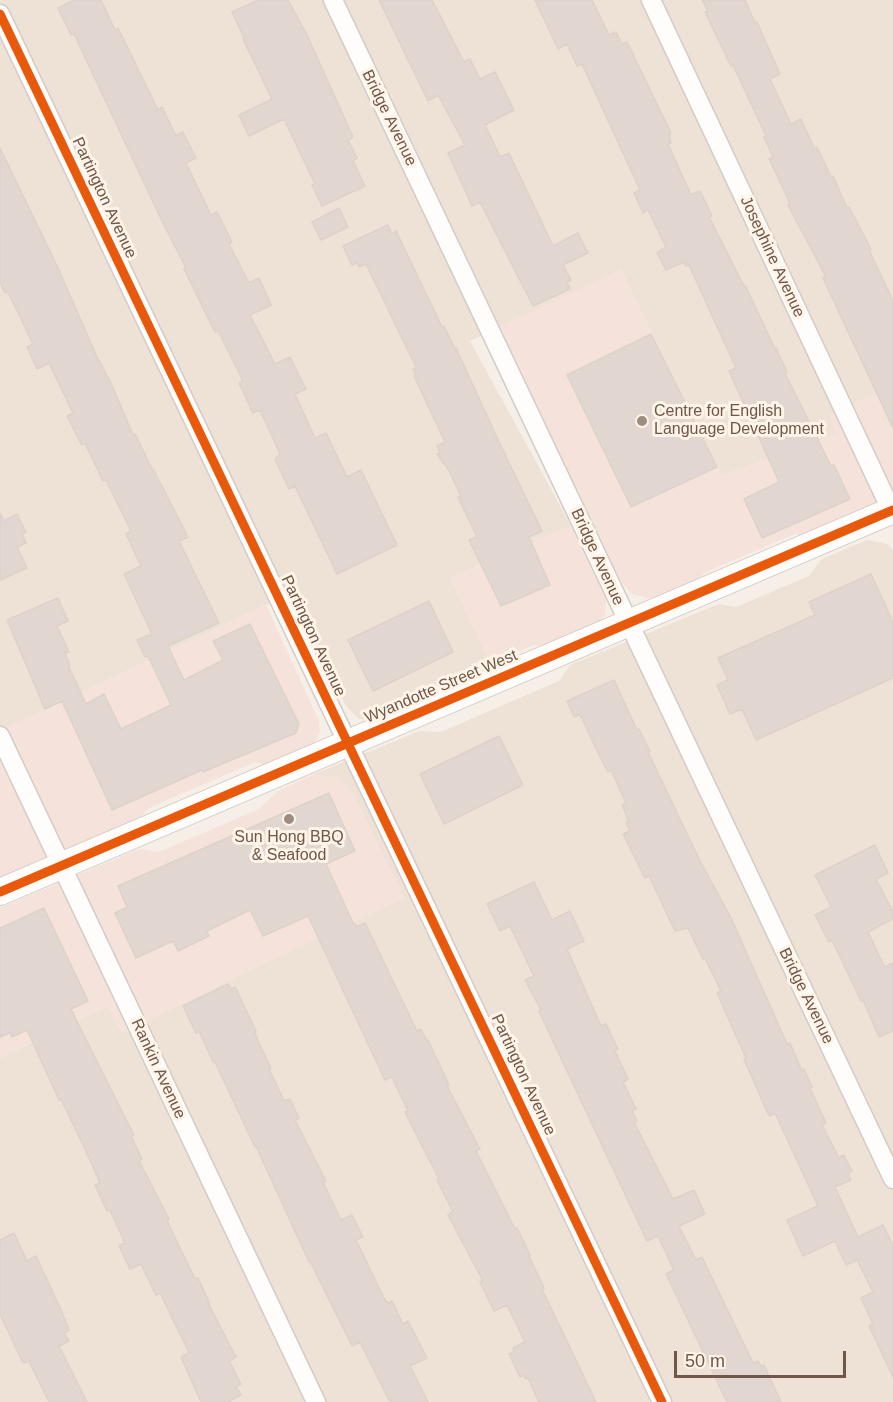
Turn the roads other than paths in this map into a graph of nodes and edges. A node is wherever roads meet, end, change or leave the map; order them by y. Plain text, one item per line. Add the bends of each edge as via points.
1 (333, 0) edge
2 (651, 0) edge
3 (0, 14) edge
4 (892, 511) edge
5 (628, 623) junction
6 (0, 736) edge
7 (348, 743) junction
8 (62, 865) junction
9 (0, 892) edge
10 (893, 1179) edge
11 (316, 1402) edge
12 (662, 1402) edge

1 - 5 street, Bridge Avenue
2 - 4 street, Josephine Avenue
3 - 7 street, Partington Avenue
4 - 5 main road, Wyandotte Street West
5 - 7 main road, Wyandotte Street West
5 - 10 street, Bridge Avenue
6 - 8 street, Rankin Avenue
7 - 8 main road, Wyandotte Street West
7 - 12 street, Partington Avenue
8 - 9 main road, Wyandotte Street West
8 - 11 street, Rankin Avenue

